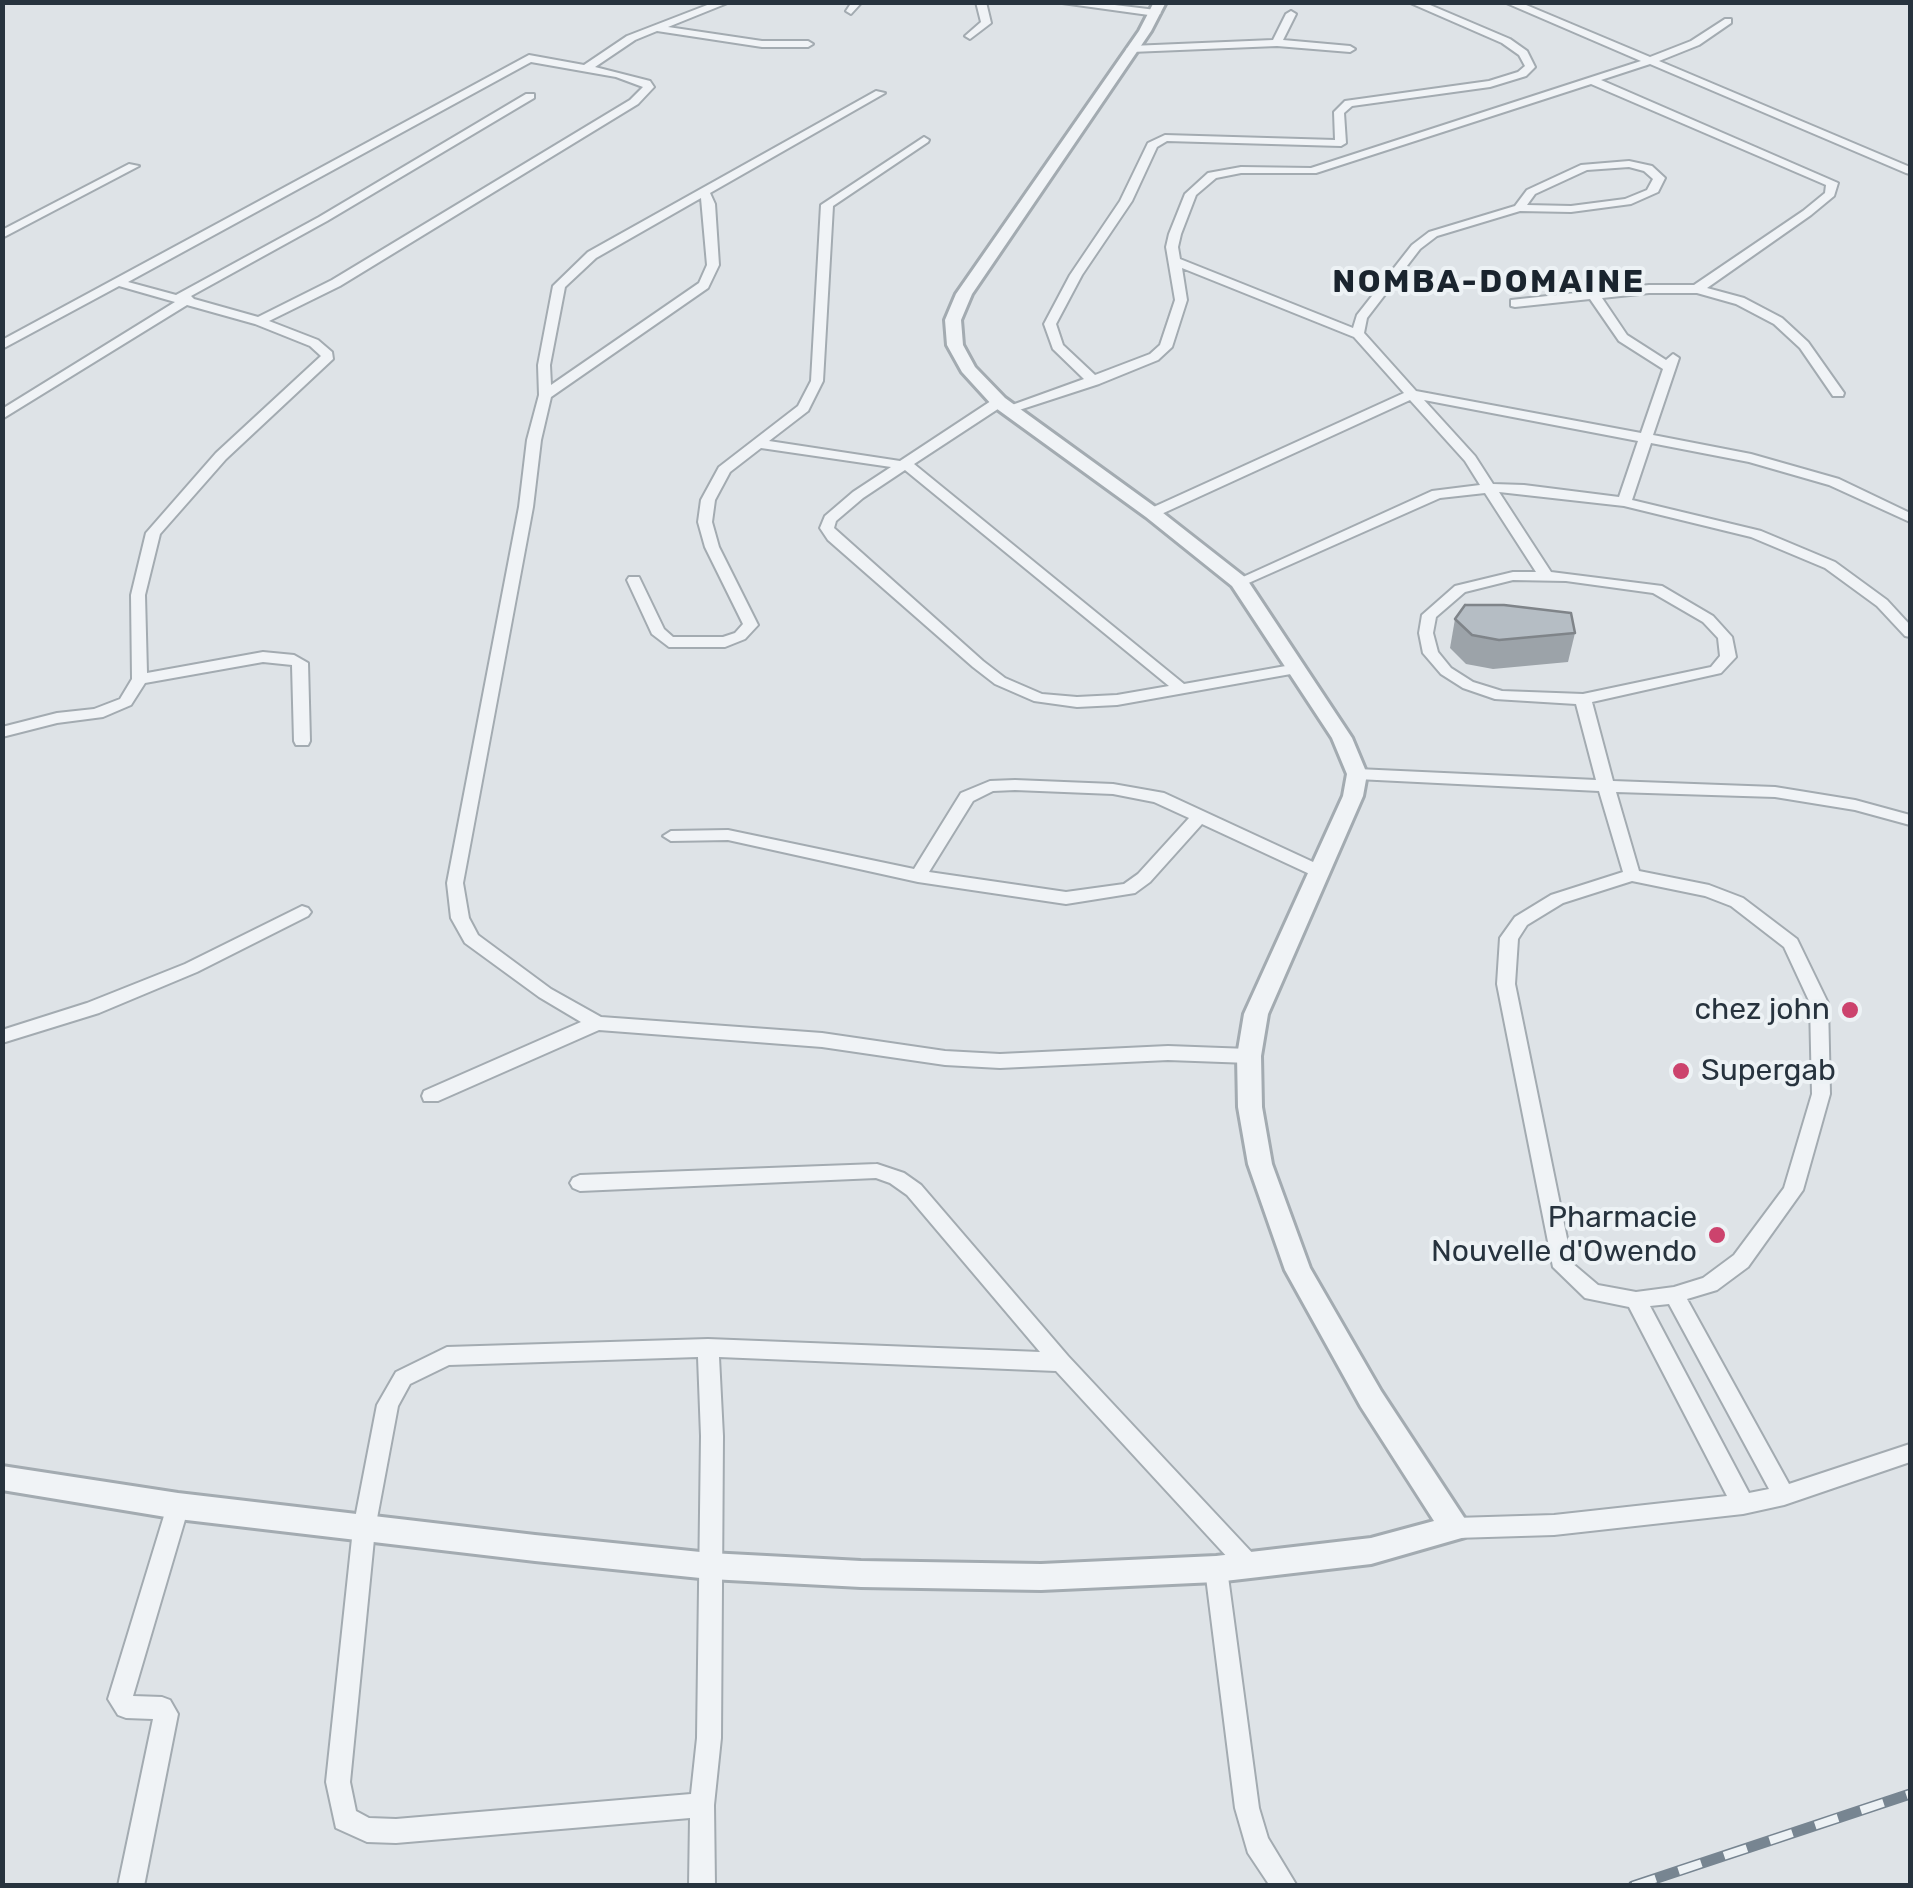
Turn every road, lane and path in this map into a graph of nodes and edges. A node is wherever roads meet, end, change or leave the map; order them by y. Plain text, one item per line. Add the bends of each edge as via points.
1 (725, 2) edge
2 (981, 2) edge
3 (1060, 2) edge
4 (1413, 2) edge
5 (1508, 2) edge
6 (1158, 8) edge
7 (1292, 14) dead end
8 (1728, 21) dead end
9 (654, 28) junction
10 (970, 36) dead end
11 (1277, 43) junction
12 (808, 44) dead end
13 (1131, 49) junction
14 (1350, 49) dead end
15 (1650, 60) junction
16 (587, 68) junction
17 (1592, 80) junction
18 (880, 93) dead end
19 (530, 96) dead end
20 (924, 140) dead end
21 (133, 166) dead end
22 (1910, 171) edge
23 (704, 191) junction
24 (1519, 208) junction
25 (2, 235) edge
26 (1174, 262) junction
27 (116, 282) junction
28 (1697, 290) junction
29 (1594, 295) junction
30 (184, 298) junction
31 (1515, 303) dead end
32 (260, 321) junction
33 (1358, 334) junction
34 (2, 345) edge
35 (1094, 381) junction
36 (1838, 393) dead end
37 (545, 394) junction
38 (1413, 394) junction
39 (1004, 406) junction
40 (2, 415) edge
41 (1645, 438) junction
42 (757, 442) junction
43 (903, 464) junction
44 (1491, 488) junction
45 (1624, 502) junction
46 (1152, 513) junction
47 (1910, 518) edge
48 (1546, 576) junction
49 (634, 580) dead end
50 (1239, 582) junction
51 (1908, 625) edge
52 (1296, 669) junction
53 (140, 679) junction
54 (1180, 688) junction
55 (1583, 698) junction
56 (2, 732) edge
57 (302, 741) dead end
58 (1356, 774) junction
59 (1606, 786) junction
60 (1199, 817) junction
61 (1910, 820) edge
62 (671, 836) dead end
63 (1320, 872) junction
64 (1632, 875) junction
65 (918, 876) junction
66 (302, 912) dead end
67 (597, 1024) junction
68 (2, 1037) edge
69 (1249, 1056) junction
70 (431, 1096) dead end
71 (580, 1183) dead end
72 (1674, 1295) junction
73 (1636, 1300) junction
74 (708, 1348) junction
75 (1061, 1362) junction
76 (1910, 1453) edge
77 (2, 1478) edge
78 (1784, 1495) junction
79 (1743, 1504) junction
80 (178, 1506) junction
81 (1455, 1528) junction
82 (364, 1529) junction
83 (710, 1566) junction
84 (1250, 1566) junction
85 (1216, 1569) junction
86 (702, 1805) junction
87 (131, 1886) edge
88 (702, 1886) edge
89 (1285, 1886) edge

1 - 9 street
2 - 10 street via 986,23
3 - 6 street
4 - 35 street via 1506,41 1530,67 1490,84 1349,103 1340,112 1341,144 1165,138 1152,145 1126,201 1050,324 1057,346
5 - 15 street
6 - 13 street
7 - 11 street
8 - 15 street via 1696,43
9 - 12 street
9 - 16 street
11 - 13 street
11 - 14 street
13 - 39 street via 957,307 960,358
15 - 17 street
15 - 22 street
16 - 27 street via 532,58
16 - 32 street via 649,87 336,283
17 - 26 street via 1312,171 1212,174 1191,194 1175,234
17 - 28 street via 1832,183 1830,194 1808,213
18 - 23 street
19 - 30 street
20 - 42 street via 827,205 817,380 802,408
21 - 25 street
23 - 37 street via 565,277 550,323
23 - 37 street via 714,265 704,285
24 - 24 street via 1531,192 1586,167 1639,165 1658,178 1652,192 1627,202
24 - 33 street via 1423,240 1362,318
26 - 33 street
26 - 35 street via 1182,300 1166,347
27 - 30 street
27 - 34 street
28 - 29 street
28 - 36 street via 1740,301 1778,321
29 - 31 street
29 - 41 street via 1623,338 1672,363
30 - 32 street
30 - 40 street
32 - 53 street via 314,343 327,360 221,456 153,533 138,596
33 - 38 street
35 - 39 street
37 - 67 street via 455,883 471,939
38 - 41 street
38 - 44 street
38 - 46 street
39 - 43 street
39 - 46 street
41 - 45 street
41 - 47 street via 1792,469
42 - 43 street
42 - 49 street via 713,486 706,522 751,620 746,631 725,642 669,642 657,631
43 - 54 street
43 - 54 street via 827,528 978,664 1020,692 1057,701 1117,700
44 - 45 street
44 - 48 street
44 - 50 street via 1410,504
45 - 51 street via 1795,549 1859,584
46 - 50 street
48 - 55 street via 1460,589 1429,615 1432,653 1468,686 1500,696
48 - 55 street via 1656,588 1696,610 1725,637 1728,657 1716,670
50 - 52 street
52 - 54 street
52 - 58 street via 1342,738
53 - 56 street via 115,710
53 - 57 street via 289,658 300,663
55 - 59 street
58 - 59 street
58 - 63 street
59 - 61 street via 1775,792
59 - 64 street
60 - 63 street
60 - 65 street via 1144,878 1106,895 1066,898
60 - 65 street via 1158,798 1113,789 990,786 967,796
62 - 65 street via 728,836
63 - 69 street via 1256,1014
64 - 72 street via 1709,891 1760,916 1791,943 1819,1003 1821,1094 1793,1190 1741,1261 1710,1284
64 - 73 street via 1557,899 1521,921 1510,938 1506,984 1563,1268 1592,1292
66 - 68 street via 191,968
67 - 69 street via 822,1040 945,1058
67 - 70 street
69 - 81 street via 1260,1164 1298,1270
71 - 75 street via 877,1170 914,1190
72 - 73 street
72 - 78 street
73 - 79 street
74 - 75 street
74 - 82 street via 446,1356 403,1378 388,1405
74 - 83 street
75 - 84 street
76 - 78 street
77 - 80 street
78 - 79 street
79 - 81 street via 1554,1525
80 - 82 street
80 - 87 street via 120,1699 126,1707 162,1708 166,1714
81 - 84 street via 1370,1551
82 - 83 street
82 - 86 street via 338,1782 345,1819 367,1830 396,1831
83 - 85 street via 1041,1577
83 - 86 street
84 - 85 street
85 - 89 street via 1247,1808 1256,1844
86 - 88 street

